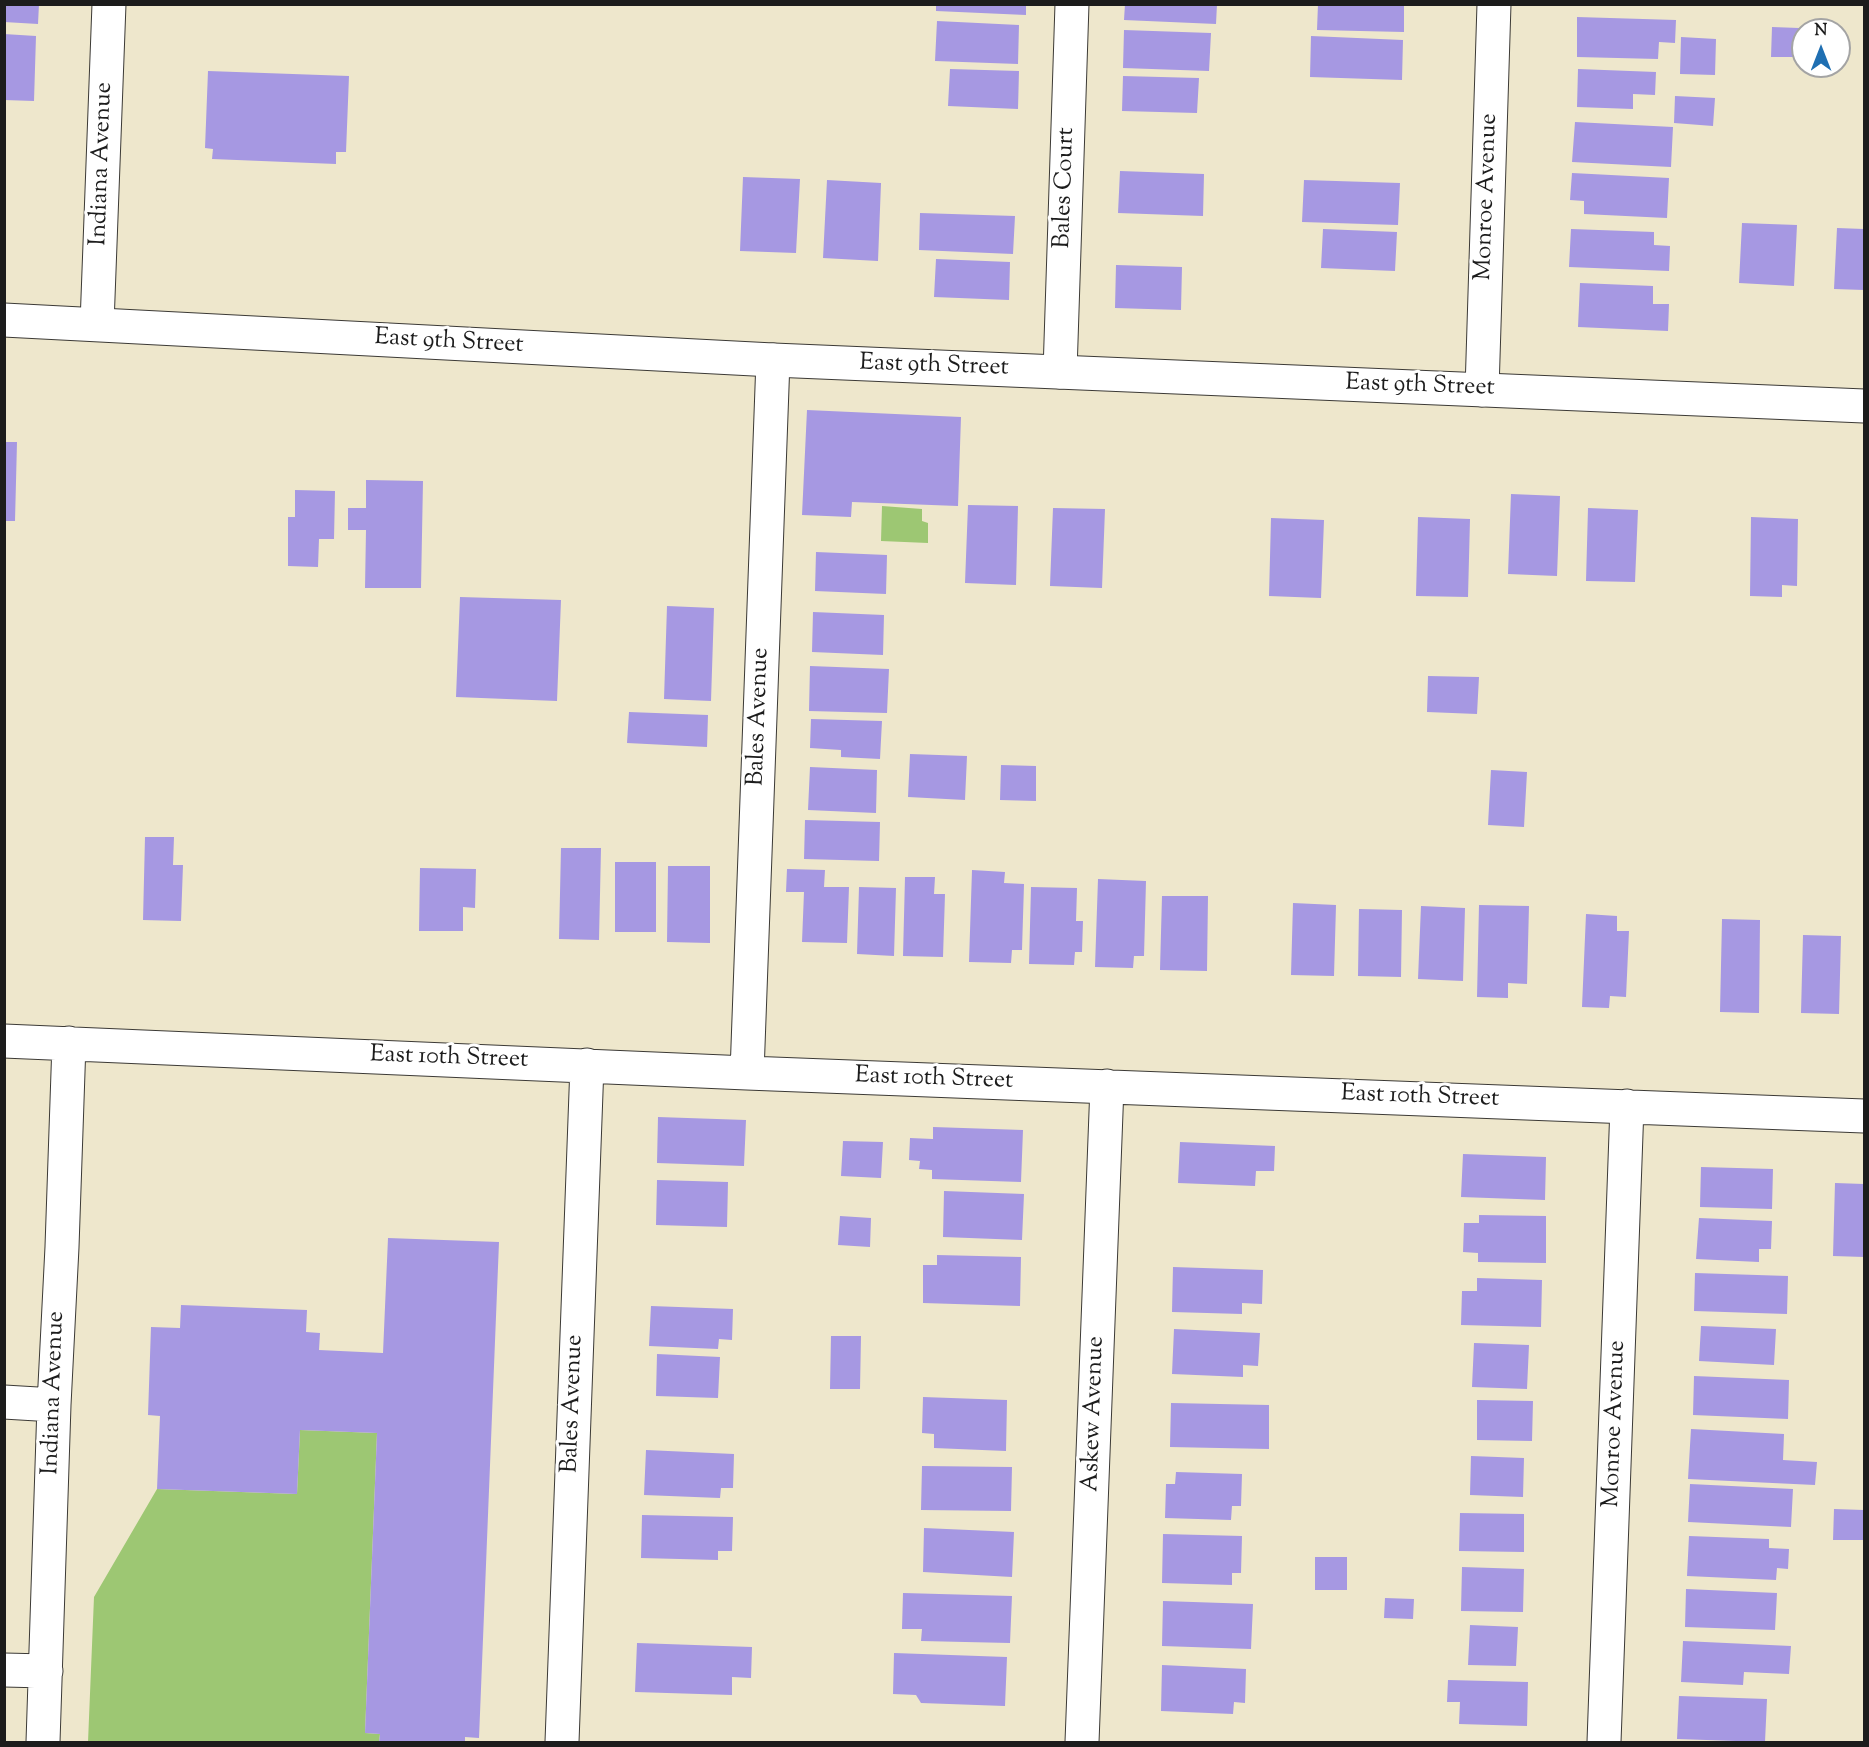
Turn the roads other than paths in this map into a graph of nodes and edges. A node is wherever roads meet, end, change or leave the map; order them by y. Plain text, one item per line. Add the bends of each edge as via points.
1 (109, 4) edge
2 (1072, 4) edge
3 (1494, 4) edge
4 (4, 320) edge
5 (97, 324) junction
6 (773, 360) junction
7 (1060, 372) junction
8 (1482, 390) junction
9 (1864, 406) edge
10 (4, 1041) edge
11 (69, 1042) junction
12 (586, 1065) junction
13 (747, 1073) junction
14 (1107, 1086) junction
15 (1627, 1106) junction
16 (1864, 1116) edge
17 (4, 1402) edge
18 (54, 1405) junction
19 (4, 1670) edge
20 (46, 1671) junction
21 (43, 1743) edge
22 (562, 1743) edge
23 (1082, 1743) edge
24 (1604, 1743) edge

1 - 5 street, Indiana Avenue
2 - 7 street, Bales Court
3 - 8 street, Monroe Avenue
4 - 5 street, East 9th Street
5 - 6 street, East 9th Street
6 - 7 street, East 9th Street
6 - 13 street, Bales Avenue
7 - 8 street, East 9th Street
8 - 9 street, East 9th Street
10 - 11 street, East 10th Street
11 - 12 street, East 10th Street
11 - 18 street, Indiana Avenue
12 - 13 street, East 10th Street
12 - 22 street, Bales Avenue
13 - 14 street, East 10th Street
14 - 15 street, East 10th Street
14 - 23 street, Askew Avenue
15 - 16 street, East 10th Street
15 - 24 street, Monroe Avenue
17 - 18 street
18 - 20 street, Indiana Avenue
19 - 20 street
20 - 21 street, Indiana Avenue

